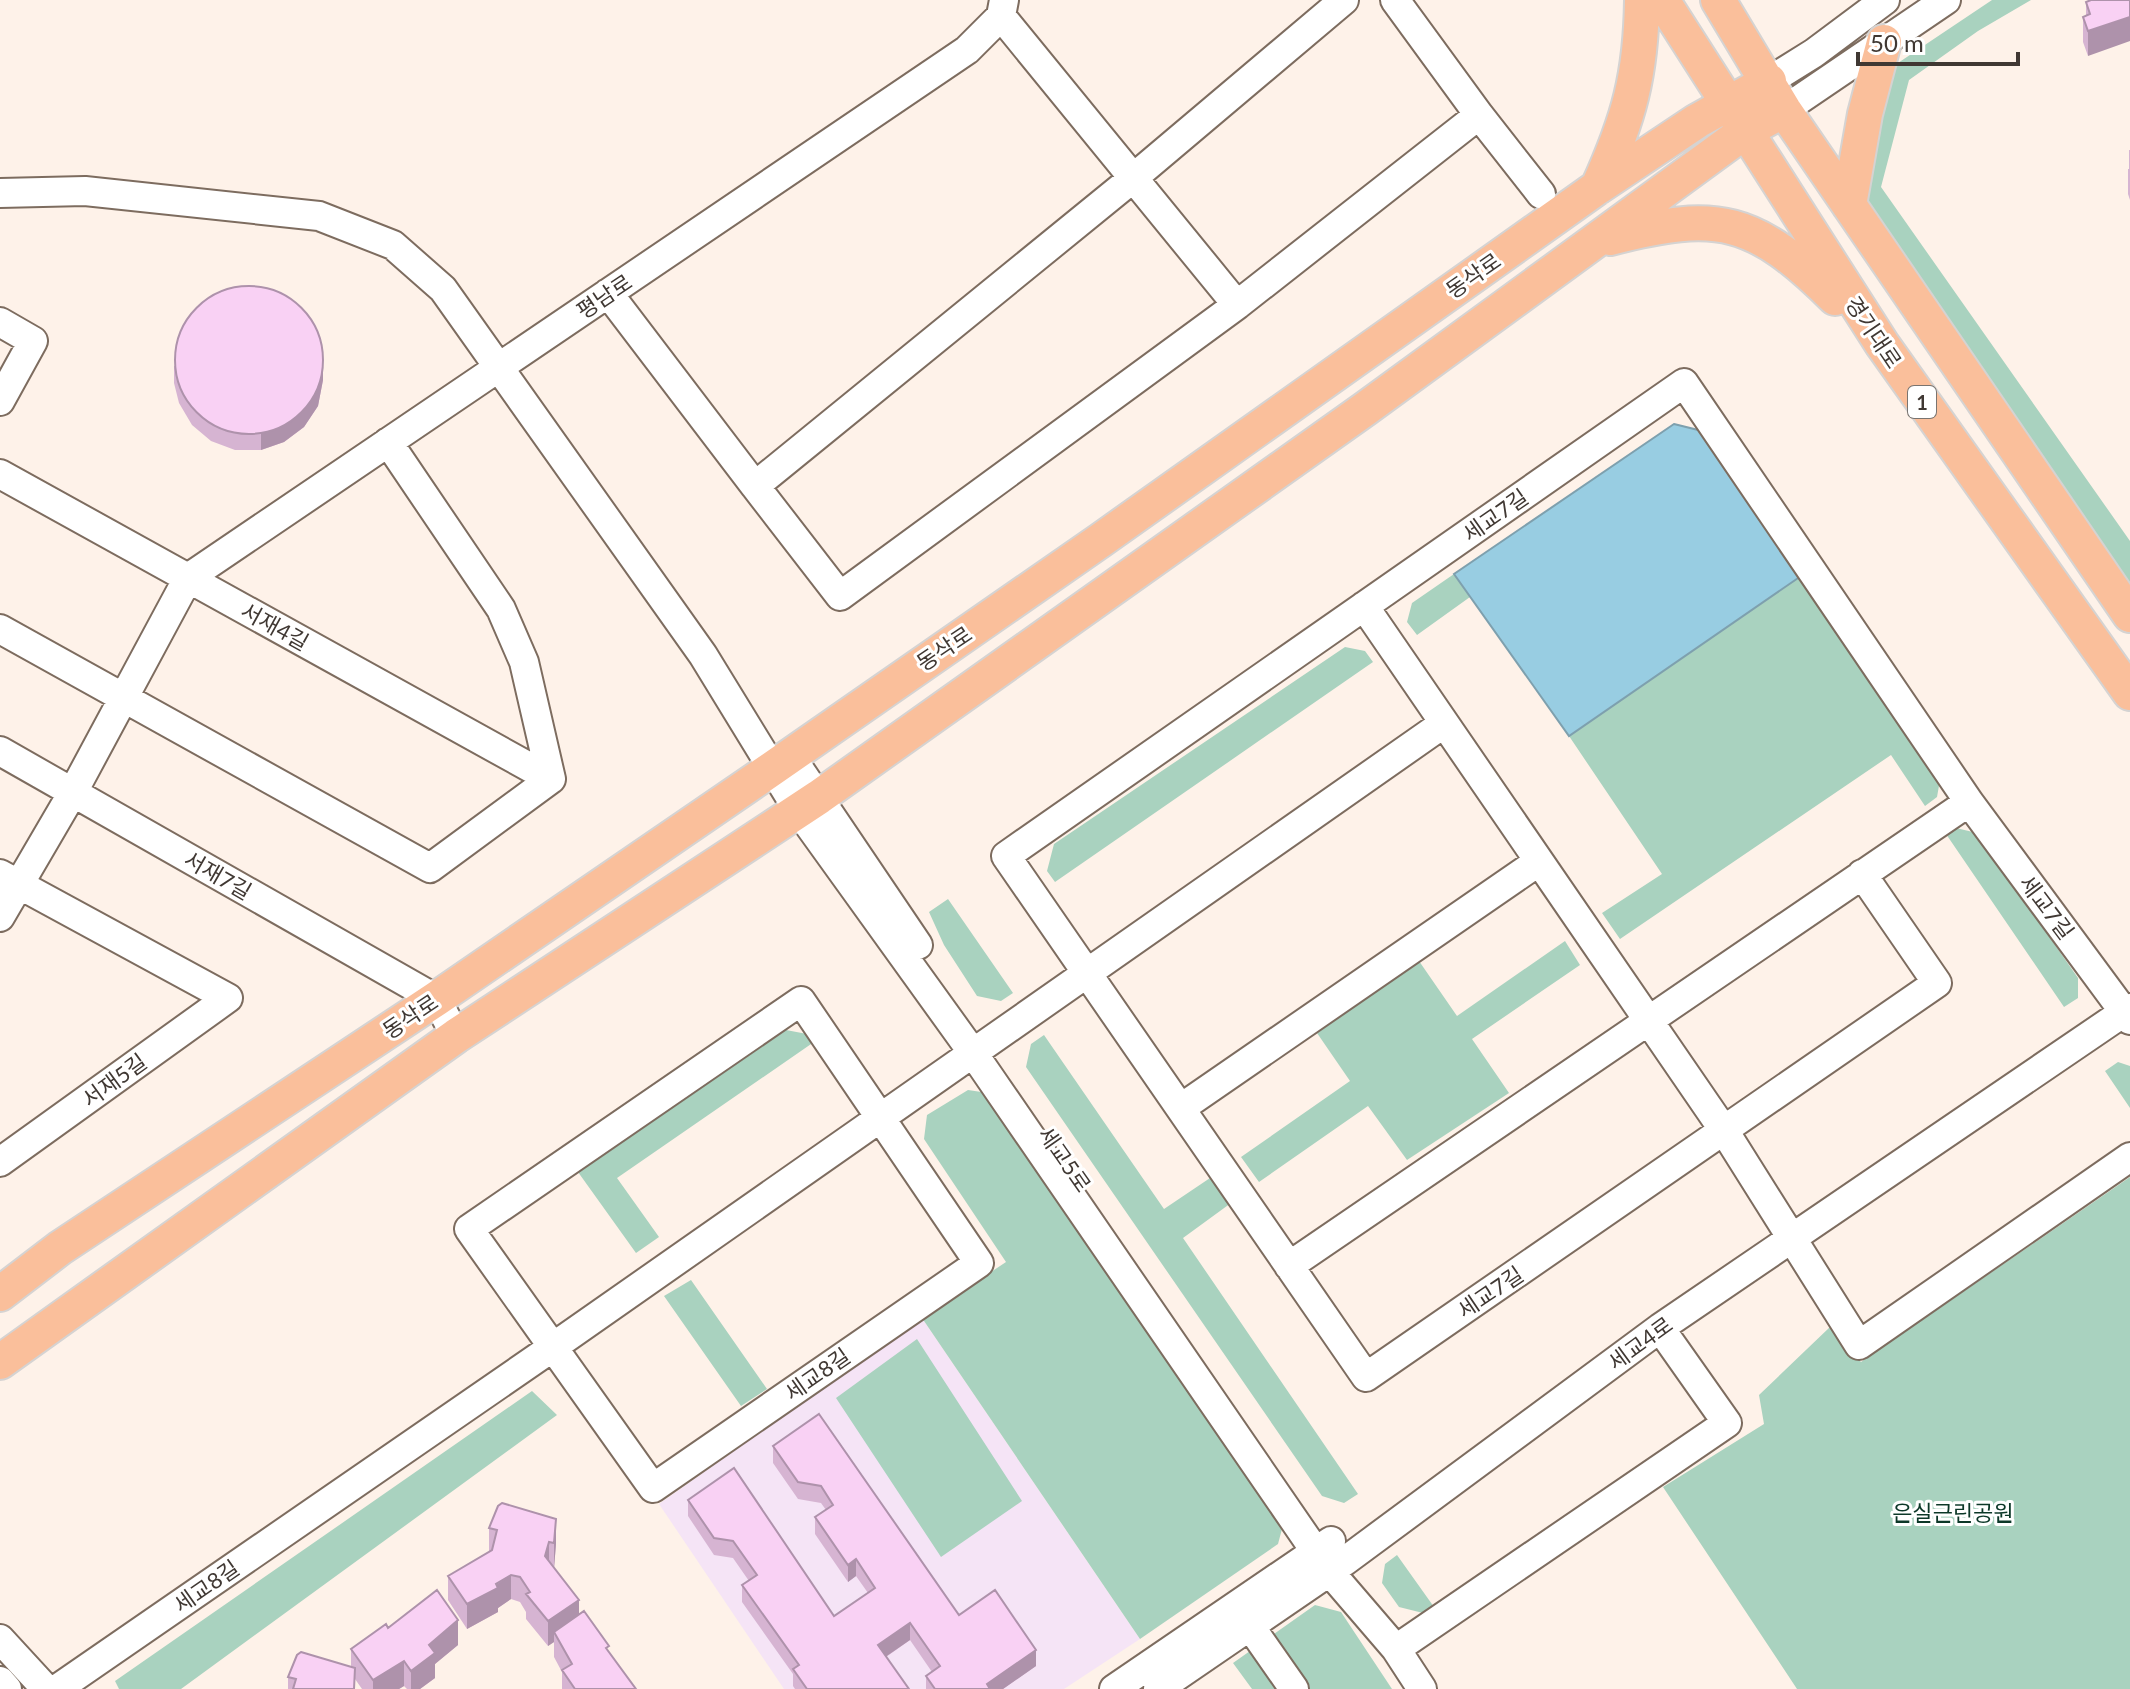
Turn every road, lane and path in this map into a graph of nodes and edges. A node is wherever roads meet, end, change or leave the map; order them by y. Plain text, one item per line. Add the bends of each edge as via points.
1 (1344, 0) edge
2 (1395, 0) edge
3 (1642, 0) edge
4 (1662, 0) edge
5 (1718, 0) edge
6 (1885, 0) edge
7 (1946, 0) edge
8 (1002, 8) edge
9 (1884, 42) junction
10 (1776, 96) junction
11 (1729, 102) junction
12 (1479, 115) junction
13 (1747, 130) junction
14 (1132, 179) junction
15 (1598, 187) junction
16 (0, 193) edge
17 (1541, 194) dead end
18 (1849, 205) junction
19 (1594, 242) junction
20 (608, 293) junction
21 (1237, 305) junction
22 (0, 322) edge
23 (1882, 344) junction
24 (497, 368) junction
25 (0, 401) edge
26 (388, 442) junction
27 (0, 474) edge
28 (755, 486) junction
29 (188, 578) junction
30 (1364, 606) junction
31 (2130, 615) edge
32 (0, 629) edge
33 (2130, 693) edge
34 (125, 697) junction
35 (1443, 724) junction
36 (0, 751) edge
37 (781, 761) junction
38 (551, 779) junction
39 (73, 792) junction
40 (1969, 802) junction
41 (809, 803) junction
42 (1538, 862) junction
43 (1862, 874) junction
44 (10, 880) edge
45 (0, 917) edge
46 (1087, 972) junction
47 (436, 999) junction
48 (2128, 1014) edge
49 (1646, 1021) junction
50 (456, 1036) junction
51 (979, 1049) junction
52 (1181, 1108) junction
53 (880, 1118) junction
54 (1725, 1132) junction
55 (2130, 1157) edge
56 (0, 1162) edge
57 (1795, 1239) junction
58 (1289, 1266) junction
59 (0, 1294) edge
60 (1660, 1328) junction
61 (553, 1347) junction
62 (0, 1362) edge
63 (1331, 1556) junction
64 (1250, 1626) junction
65 (0, 1639) edge
66 (1396, 1649) junction
67 (0, 1681) edge
68 (7, 1689) edge
69 (46, 1689) edge
70 (57, 1689) edge
71 (1114, 1689) edge
72 (1158, 1689) edge
73 (1294, 1689) edge
74 (1422, 1689) edge

1 - 14 street
2 - 12 street
3 - 15 main road via 1641,40 1625,127
4 - 11 main road, 경기대로 / 1
5 - 10 main road, 1
6 - 10 street, 동삭로 via 1814,53
7 - 9 street, 동삭로
8 - 14 street
8 - 20 street, 평남로 via 967,50
9 - 10 street, 동삭로
9 - 18 main road
10 - 11 main road, 동삭로
10 - 13 main road, 동삭로
10 - 18 main road, 1
11 - 13 main road, 경기대로 / 1
11 - 15 main road, 동삭로
12 - 17 street
12 - 21 street
13 - 19 main road, 동삭로
13 - 23 main road, 경기대로 / 1
14 - 21 street
14 - 28 street
15 - 37 main road, 동삭로
16 - 24 street, 세교5로 via 85,191 319,216 393,245 443,289
18 - 31 main road, 1
19 - 23 main road via 1658,226 1712,223 1743,228 1807,270
19 - 41 main road, 동삭로
20 - 24 street, 평남로
20 - 28 street
21 - 28 street via 840,596
22 - 25 street via 33,341
23 - 33 main road, 경기대로 / 1
24 - 26 street, 평남로
24 - 37 street, 세교5로
26 - 29 street, 평남로
26 - 38 street via 501,609 524,662
27 - 29 street, 서재4길
29 - 34 street
29 - 38 street, 서재4길
30 - 35 street
30 - 40 street, 세교7길 via 1684,383
30 - 46 street, 세교7길 via 1006,856
32 - 34 street
34 - 38 street via 430,868
34 - 39 street
35 - 42 street
35 - 46 street
36 - 39 street, 서재7길
37 - 41 street, 세교5로
37 - 47 main road, 동삭로
39 - 44 street
39 - 47 street, 서재7길
40 - 43 street
40 - 48 street, 세교7길
41 - 50 main road, 동삭로
41 - 51 street, 세교5로
42 - 49 street
42 - 52 street
43 - 49 street
43 - 54 street, 세교7길 via 1937,983
44 - 45 street
44 - 56 street, 서재5길 via 228,998
46 - 51 street
46 - 52 street, 세교7길
47 - 50 street
47 - 59 main road, 동삭로 via 60,1248
48 - 57 street, 세교4로
49 - 54 street
49 - 58 street
50 - 62 main road, 동삭로
51 - 53 street, 세교8길
51 - 63 street, 세교5로
52 - 58 street, 세교7길
53 - 61 street, 세교8길
53 - 61 street, 세교8길 via 801,1001 469,1229
53 - 61 street, 세교8길 via 979,1263 653,1488
54 - 57 street
54 - 58 street, 세교7길 via 1366,1377
55 - 57 street via 1859,1345
57 - 60 street, 세교4로
60 - 63 street, 세교4로
60 - 66 street via 1727,1423
61 - 70 street, 세교8길
63 - 64 street, 세교4로
63 - 66 street, 세교5로
63 - 71 street, 세교4로
64 - 72 street, 세교4로
64 - 73 street
65 - 69 street
66 - 74 street, 세교5로
67 - 68 street

